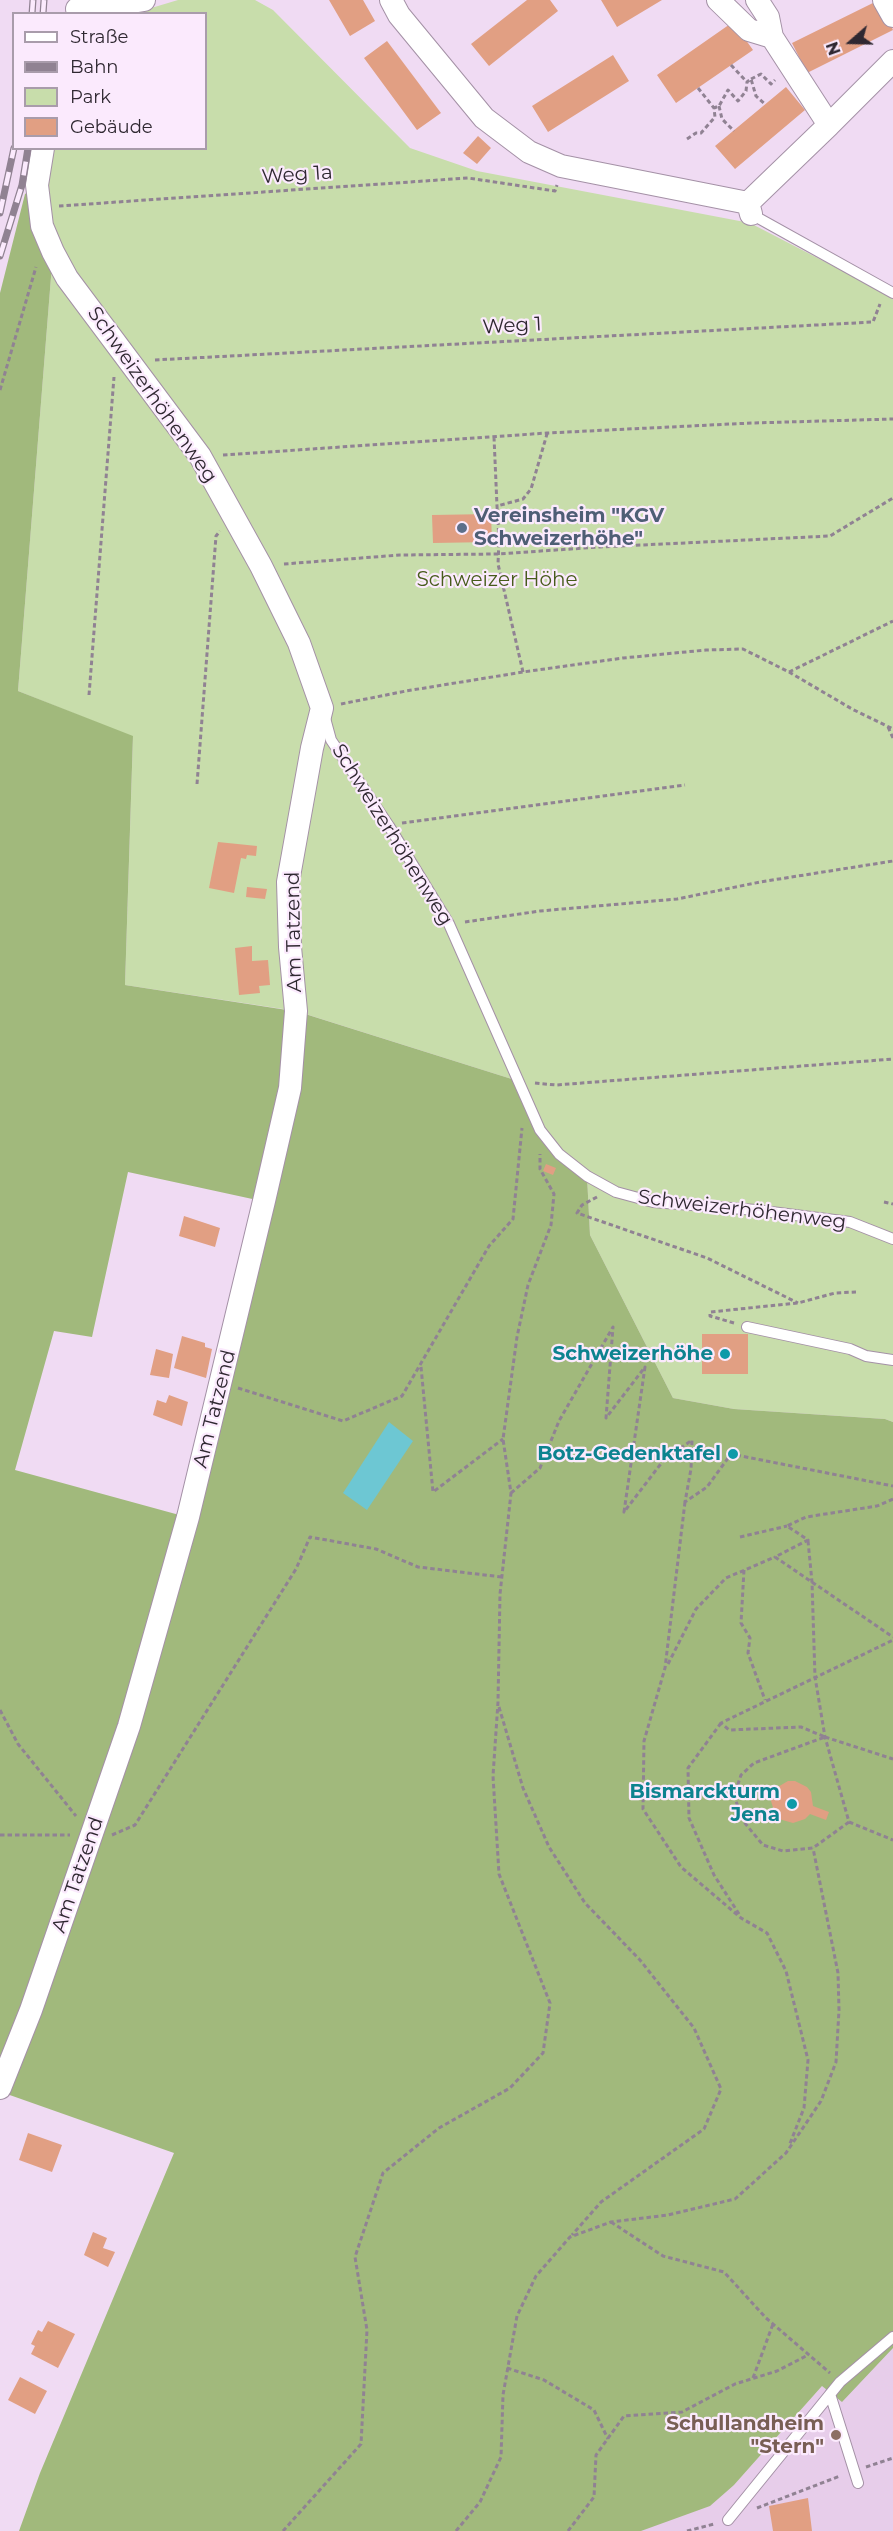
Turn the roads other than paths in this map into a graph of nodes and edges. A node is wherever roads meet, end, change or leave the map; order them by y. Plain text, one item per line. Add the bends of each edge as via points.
1 (144, 0) edge
2 (391, 0) edge
3 (718, 0) edge
4 (756, 0) edge
5 (884, 0) edge
6 (78, 7) edge
7 (893, 16) edge
8 (772, 37) junction
9 (893, 61) edge
10 (829, 124) junction
11 (43, 150) edge
12 (750, 209) junction
13 (893, 292) edge
14 (322, 708) junction
15 (893, 1239) edge
16 (747, 1326) dead end
17 (893, 1360) edge
18 (0, 2088) edge
19 (893, 2337) edge
20 (830, 2394) junction
21 (858, 2483) dead end
22 (728, 2520) road end

1 - 6 street via 91,9
2 - 12 street via 399,15 484,118 529,152 561,166
3 - 8 street via 749,30
4 - 8 street via 768,17
5 - 7 street
8 - 10 street
9 - 10 street
10 - 12 street
11 - 14 street, Schweizerhöhenweg via 37,185 42,226 53,252 67,278 200,456 299,643
12 - 13 lane
14 - 15 lane, Schweizerhöhenweg via 331,740 449,924 540,1130 560,1154 587,1176 616,1192 653,1202 850,1222
14 - 18 street, Am Tatzend via 288,882 296,1011 290,1088 188,1517 129,1726 31,2010
16 - 17 lane
19 - 20 lane
20 - 21 lane
20 - 22 lane

